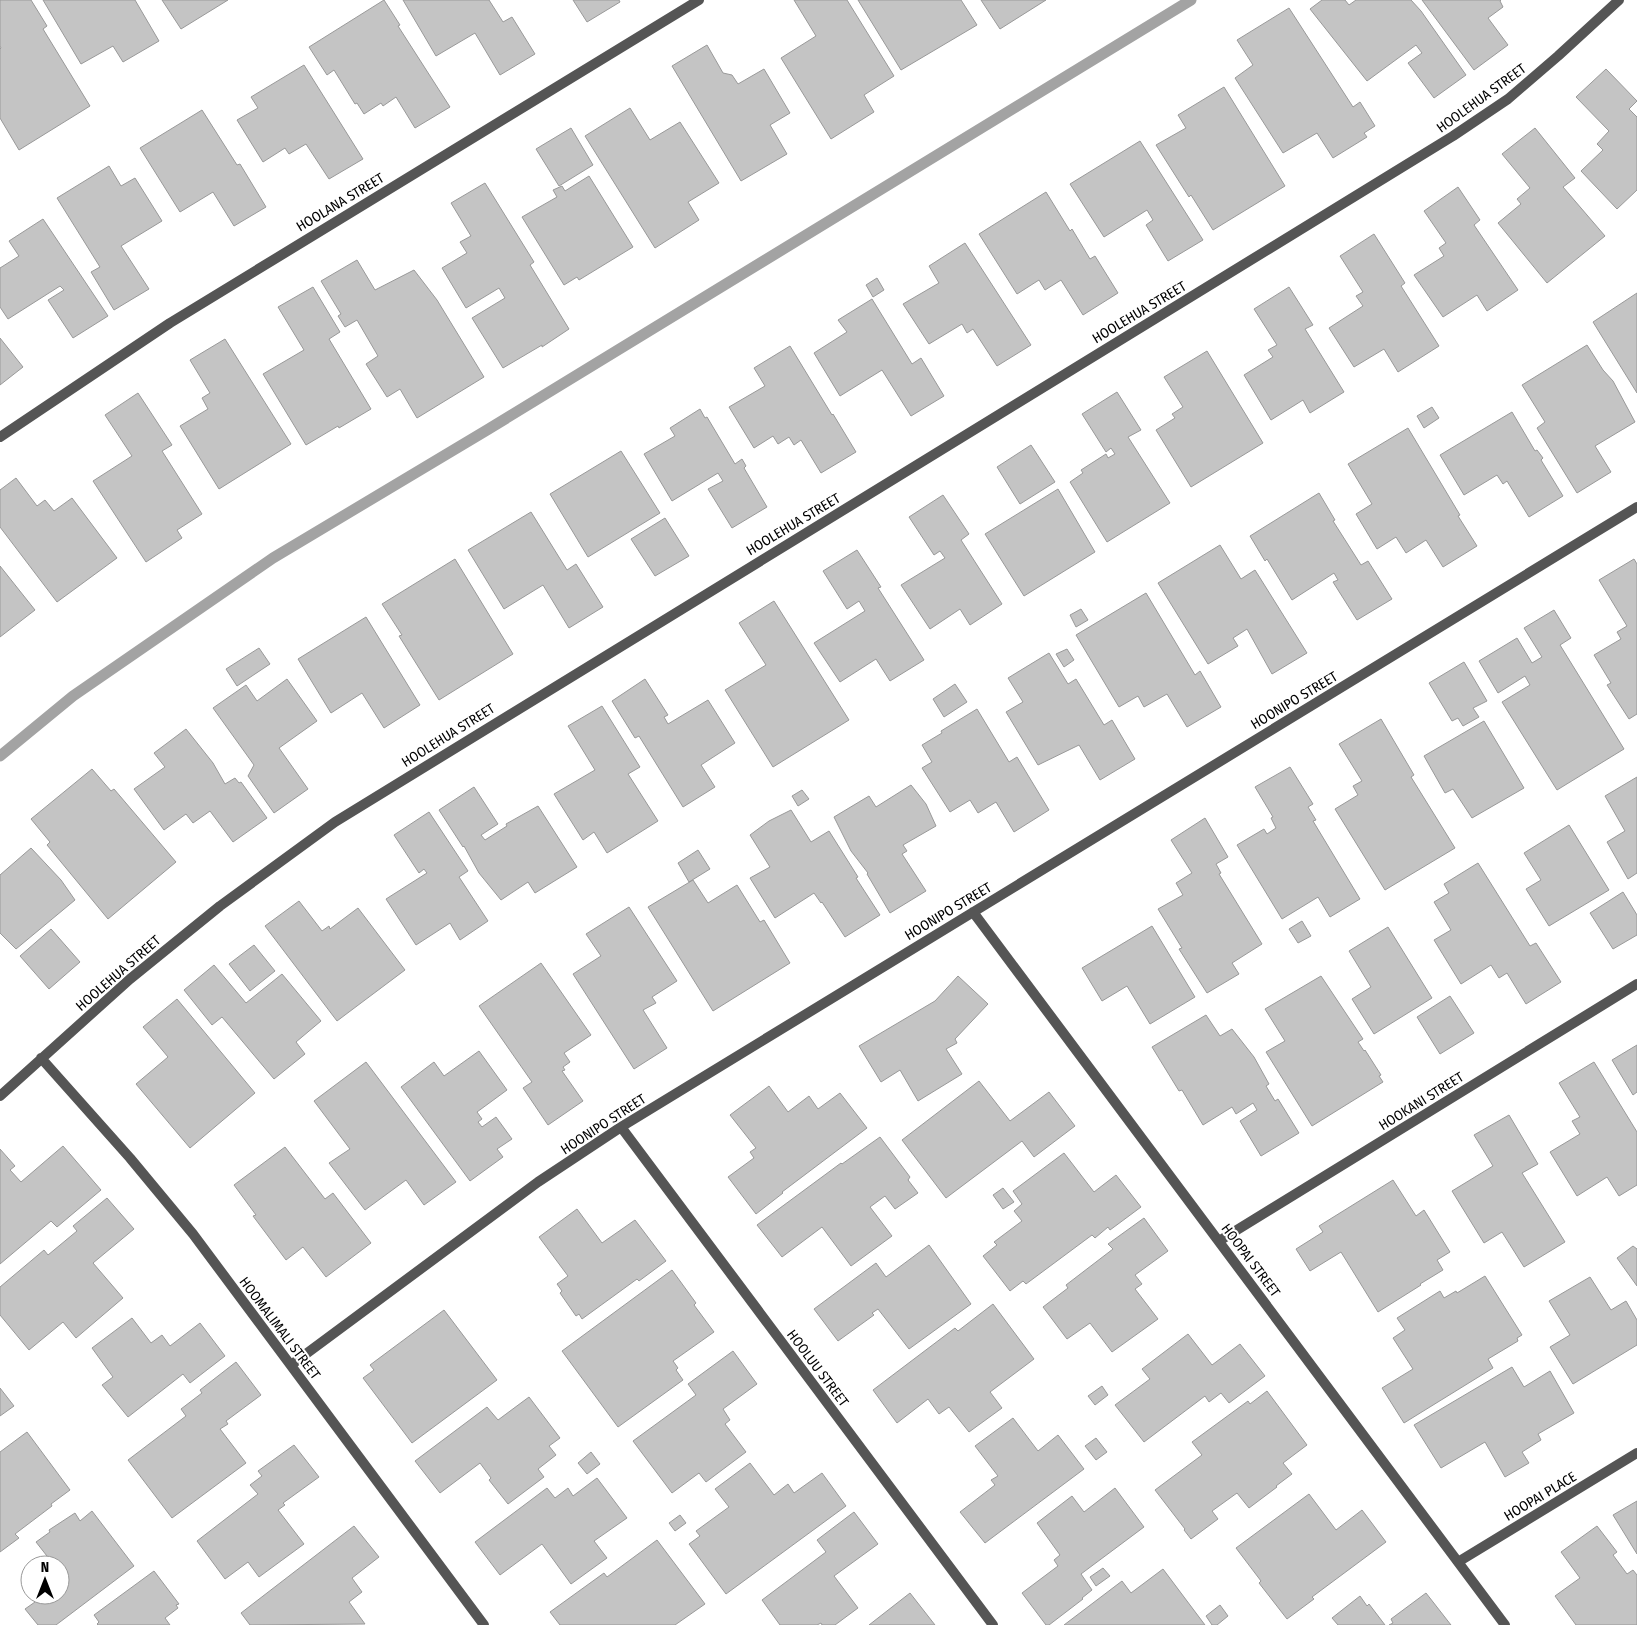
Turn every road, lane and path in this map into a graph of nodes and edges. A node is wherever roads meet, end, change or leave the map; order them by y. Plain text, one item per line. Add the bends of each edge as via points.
1 (699, 0) edge
2 (1618, 0) edge
3 (0, 437) edge
4 (1637, 507) edge
5 (973, 912) junction
6 (1637, 984) edge
7 (41, 1058) junction
8 (0, 1096) edge
9 (622, 1127) junction
10 (1219, 1241) junction
11 (291, 1365) junction
12 (1637, 1453) edge
13 (1458, 1562) junction
14 (484, 1625) edge
15 (993, 1625) edge
16 (1505, 1625) edge

1 - 3 street, HOOLANA STREET via 170,323
2 - 7 street, HOOLEHUA STREET via 1508,99 1453,136 335,822 212,912
4 - 5 street, HOONIPO STREET
5 - 9 street, HOONIPO STREET
5 - 10 street, HOOPAI STREET
6 - 10 street, HOOKANI STREET
7 - 8 street, HOOLEHUA STREET
7 - 11 street, HOOMALIMALI STREET via 193,1234
9 - 11 street, HOONIPO STREET via 538,1182
9 - 15 street, HOOLUU STREET
10 - 13 street, HOOPAI STREET
11 - 14 street, HOOMALIMALI STREET
12 - 13 street, HOOPAI PLACE
13 - 16 street, HOOPAI STREET

